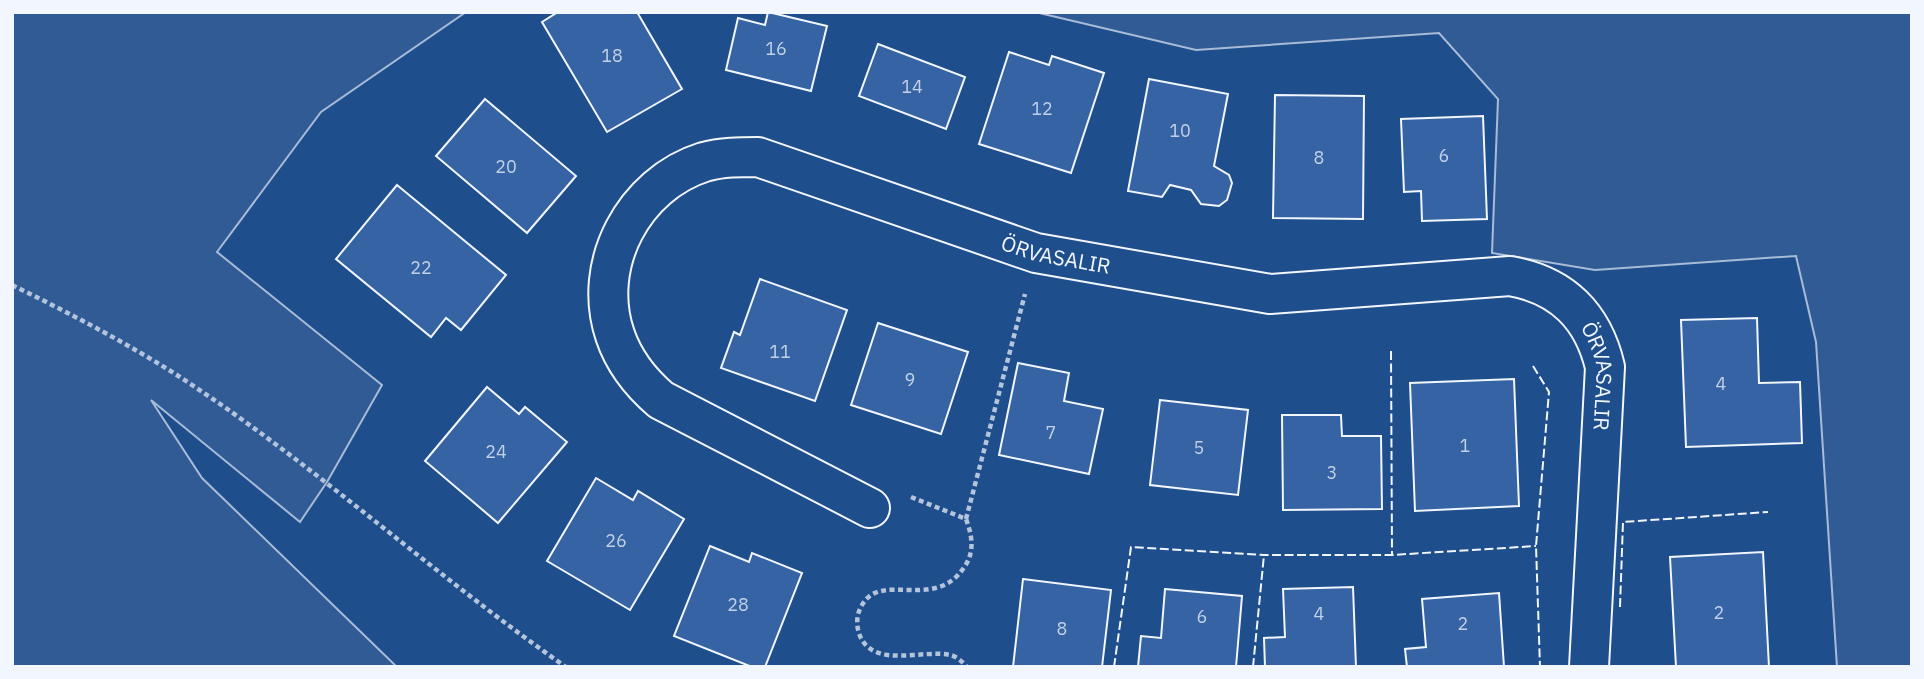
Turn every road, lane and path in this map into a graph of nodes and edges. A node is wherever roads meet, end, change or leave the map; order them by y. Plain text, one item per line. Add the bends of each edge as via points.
1 (1036, 253) junction
2 (12, 285) edge
3 (870, 508) joint
4 (966, 520) junction
5 (566, 667) edge
6 (967, 667) edge
7 (1589, 667) edge

1 - 3 street, ÖRVASALIR via 758,157 705,162 680,173 657,187 624,229 613,255 609,308 620,347 641,382 661,400
1 - 4 path
1 - 7 street, ÖRVASALIR via 1270,295 1510,276 1532,280 1572,302 1593,332 1605,367
2 - 5 path via 180,377 327,483 492,616
3 - 4 path via 913,496
4 - 6 path via 972,548 958,576 928,591 886,589 873,594 862,603 857,617 861,640 870,648 913,656 950,655

